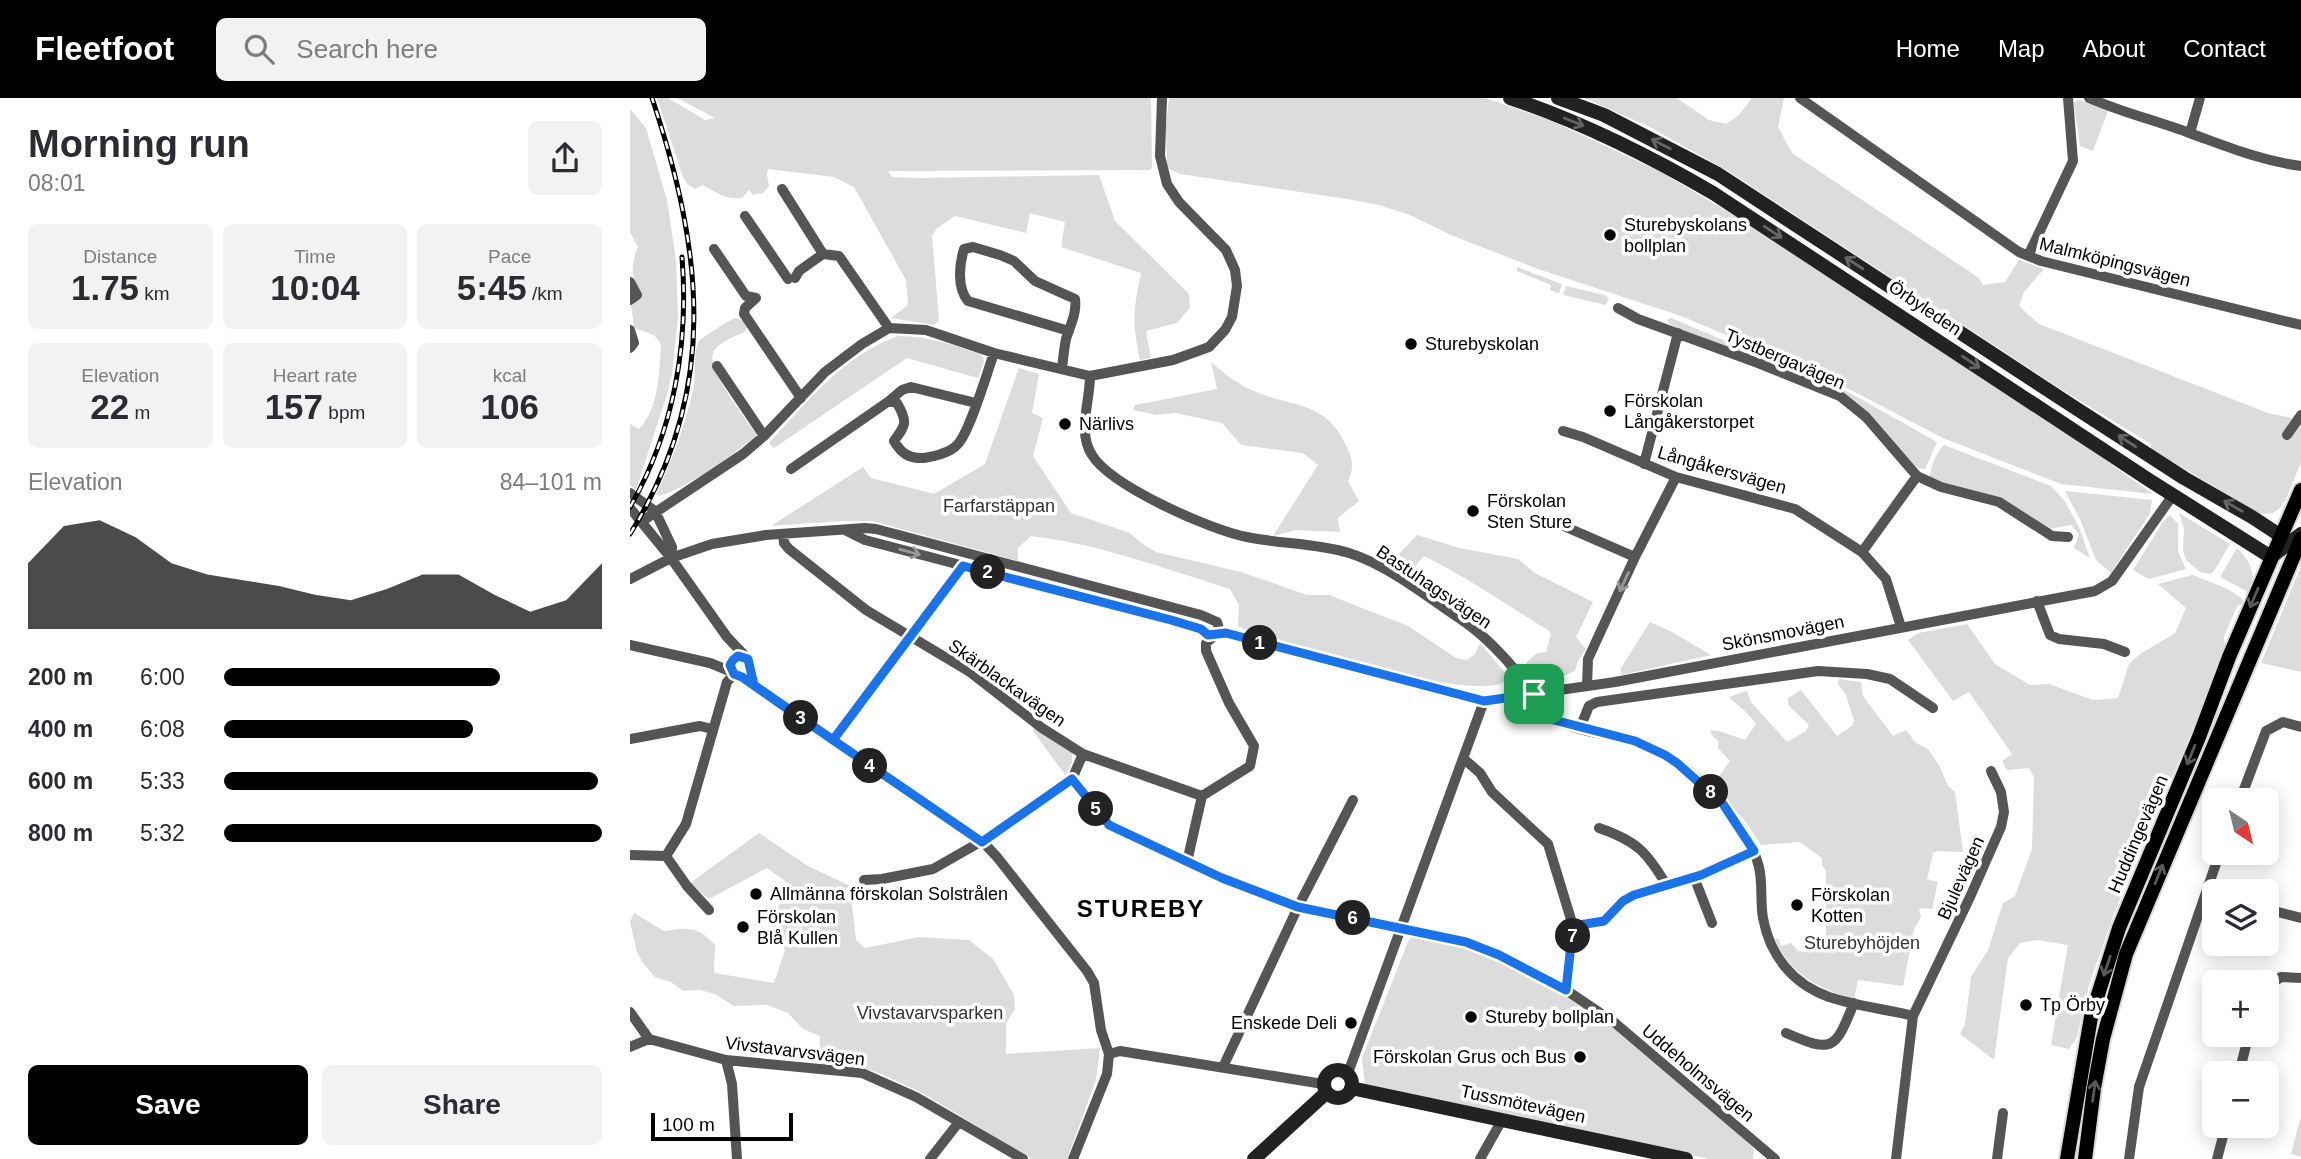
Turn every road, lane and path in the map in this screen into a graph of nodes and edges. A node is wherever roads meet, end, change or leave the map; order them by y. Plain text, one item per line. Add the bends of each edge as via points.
1 (1162, 98) edge
2 (1510, 98) edge
3 (1558, 98) edge
4 (1800, 98) edge
5 (2068, 98) edge
6 (2089, 98) edge
7 (2200, 98) edge
8 (2190, 133) junction
9 (2301, 166) edge
10 (782, 189) dead end
11 (745, 216) dead end
12 (714, 249) dead end
13 (824, 254) junction
14 (2028, 256) junction
15 (630, 282) edge
16 (630, 300) edge
17 (1618, 308) dead end
18 (2301, 325) edge
19 (890, 328) junction
20 (630, 330) edge
21 (1069, 331) junction
22 (1678, 333) junction
23 (630, 348) edge
24 (994, 353) junction
25 (717, 366) dead end
26 (1062, 369) junction
27 (1090, 376) junction
28 (800, 398) junction
29 (889, 401) junction
30 (976, 402) junction
31 (2301, 415) edge
32 (1563, 431) dead end
33 (2287, 435) dead end
34 (764, 436) junction
35 (1644, 464) junction
36 (791, 469) dead end
37 (1917, 476) junction
38 (1676, 477) junction
39 (2185, 478) junction
40 (2301, 490) edge
41 (630, 493) edge
42 (2173, 495) junction
43 (630, 508) edge
44 (655, 511) junction
45 (641, 522) junction
46 (1539, 522) dead end
47 (845, 530) junction
48 (783, 534) junction
49 (2301, 534) edge
50 (2068, 537) dead end
51 (2301, 539) edge
52 (2283, 541) junction
53 (1862, 552) junction
54 (1635, 557) junction
55 (2271, 557) junction
56 (671, 558) junction
57 (2289, 565) junction
58 (963, 566) junction
59 (630, 579) edge
60 (2037, 601) junction
61 (1902, 627) junction
62 (1220, 632) junction
63 (727, 637) junction
64 (910, 638) junction
65 (630, 645) edge
66 (2125, 652) dead end
67 (749, 664) junction
68 (734, 669) junction
69 (754, 685) junction
70 (1587, 686) junction
71 (1534, 694) junction
72 (1484, 701) junction
73 (1933, 708) dead end
74 (2301, 727) edge
75 (1580, 728) junction
76 (712, 729) junction
77 (630, 739) edge
78 (833, 740) junction
79 (1083, 754) junction
80 (1464, 759) junction
81 (1991, 771) dead end
82 (1072, 779) junction
83 (2245, 788) edge
84 (1202, 796) junction
85 (1353, 800) dead end
86 (1599, 828) dead end
87 (982, 842) junction
88 (1754, 851) junction
89 (630, 855) edge
90 (666, 856) junction
91 (1187, 862) junction
92 (1694, 877) junction
93 (864, 880) dead end
94 (1667, 886) junction
95 (1298, 907) junction
96 (709, 910) dead end
97 (2202, 912) edge
98 (2279, 912) edge
99 (2301, 918) edge
100 (1712, 923) dead end
101 (1573, 926) junction
102 (1402, 929) junction
103 (2279, 978) edge
104 (2301, 978) edge
105 (1566, 990) junction
106 (1854, 1003) junction
107 (630, 1013) edge
108 (1913, 1016) junction
109 (1786, 1033) dead end
110 (649, 1039) junction
111 (630, 1048) edge
112 (1109, 1054) junction
113 (726, 1060) junction
114 (1223, 1067) junction
115 (1348, 1073) junction
116 (1325, 1088) junction
117 (1351, 1088) junction
118 (2003, 1113) dead end
119 (1502, 1119) junction
120 (959, 1122) junction
121 (2223, 1138) edge
122 (1625, 1153) edge
123 (737, 1159) edge
124 (930, 1159) edge
125 (1023, 1159) edge
126 (1073, 1159) edge
127 (1254, 1159) edge
128 (1480, 1159) edge
129 (1686, 1159) edge
130 (1775, 1159) edge
131 (1896, 1159) edge
132 (1997, 1159) edge
133 (2067, 1159) edge
134 (2085, 1159) edge
135 (2129, 1159) edge
136 (2217, 1159) edge

1 - 27 street via 1160,156 1164,174 1175,196 1226,250 1236,270 1232,317 1226,330 1197,354
2 -> 42 main road, Örbyleden via 1601,133 1713,193
39 -> 3 main road, Örbyleden via 1718,174 1604,115
4 - 14 street, Malmköpingsvägen
5 - 14 street via 2073,161
6 - 8 street
7 - 8 street
8 - 9 street via 2232,150
10 - 13 street
11 - 13 street via 791,279
12 - 28 street via 746,296 756,298 744,314
13 - 19 street via 839,256
14 - 18 street, Malmköpingsvägen
15 - 16 street via 637,295
17 - 22 street, Tystbergavägen
19 - 24 street via 926,330
19 - 28 street via 862,344
20 - 23 street via 634,343
21 - 21 street via 968,301 962,294 960,260 964,249 973,247 1014,261 1042,285 1075,299
21 - 26 street
22 - 35 street
22 - 37 street, Tystbergavägen via 1840,397 1866,417
24 - 26 street
24 - 30 street
25 - 34 street
26 - 27 street
27 - 71 street, Bastuhagsvägen via 1087,446 1111,476 1218,529 1333,548 1362,558 1470,625 1505,657
28 - 34 street
29 - 30 street via 911,387
29 - 30 street via 897,404 904,418 905,427 894,441 905,456 920,458 944,454 958,444
29 - 36 street
31 - 33 street
32 - 35 street, Långåkersvägen
34 - 44 street
35 - 38 street, Långåkersvägen
37 - 50 street, Tystbergavägen via 1999,502 2052,536
37 - 53 street
38 - 53 street, Långåkersvägen via 1795,509
38 - 54 street
39 - 42 main road
52 -> 39 main road, Örbyleden
40 - 52 main road, Huddingevägen
41 - 44 street
42 - 55 main road, Örbyleden
42 - 60 street, Skönsmovägen via 2105,587
43 - 45 street
44 - 45 street
44 - 56 street via 672,547
45 - 56 street
46 - 54 street via 1559,524
47 - 48 street
47 -> 58 street via 865,540
47 - 62 street via 876,529 1188,611 1217,622
48 - 56 street via 712,544
48 - 64 street, Skärblackavägen via 789,549 824,579
49 - 52 main road
51 - 57 main road, Huddingevägen
52 - 55 main road, Huddingevägen
52 - 57 main road
53 - 61 street, Långåkersvägen via 1886,579
54 -> 70 street via 1588,659
55 -> 133 main road, Huddingevägen via 2115,940 2091,1017
56 - 59 street
56 - 63 street
134 -> 57 main road, Huddingevägen via 2103,1039 2126,954
58 - 62 street via 1171,620 1208,635
58 - 64 street
60 - 61 street, Skönsmovägen
60 - 66 street via 2050,635
61 - 70 street, Skönsmovägen
62 - 72 street
62 - 84 street via 1206,643 1206,651 1249,734 1253,757 1250,766
63 - 67 street
63 - 68 street
64 - 78 street
64 - 79 street, Skärblackavägen via 970,672
65 - 68 street
67 - 68 street
67 - 68 street via 738,656
67 - 69 street
68 - 69 street
68 - 76 street
69 - 78 street
70 - 71 street, Skönsmovägen
71 - 72 street, Skönsmovägen
71 - 75 street, Bastuhagsvägen via 1554,720
72 - 80 street
73 - 75 street via 1890,678 1818,671 1597,702 1589,706
74 - 83 street via 2283,722 2266,731
75 - 88 street, Bastuhagsvägen via 1635,741 1677,763 1723,804
76 - 77 street via 700,726
76 - 90 street via 685,824
78 - 87 street
79 - 82 street
79 - 84 street, Skärblackavägen
80 - 101 street via 1548,844
80 - 102 street
81 - 108 street, Bjulevägen via 2001,792 2001,827
82 - 87 street
82 - 91 street, Uddeholmsvägen via 1109,825
84 - 91 street
85 - 95 street
86 - 94 street via 1624,837 1644,852
87 - 93 street via 933,869
87 - 112 street via 1087,971 1094,983
88 - 92 street
88 - 106 street via 1762,883 1763,919 1777,957 1796,980 1829,997
89 - 90 street
90 - 96 street
91 - 95 street, Uddeholmsvägen
92 - 94 street
92 - 100 street
94 - 101 street via 1623,901 1604,921
95 - 102 street, Uddeholmsvägen
95 - 114 street
97 - 135 street via 2139,1087
98 - 99 street
101 - 105 street
102 - 105 street, Uddeholmsvägen via 1488,950
102 - 115 street
103 - 104 street
105 - 130 street, Uddeholmsvägen via 1615,1023
106 - 108 street
106 - 109 street via 1843,1031 1828,1046
107 - 110 street
108 - 131 street, Bjulevägen
110 - 111 street
110 - 113 street, Vivstavarvsvägen
112 - 114 street via 1120,1051
112 - 126 street via 1107,1074
113 - 120 street, Vivstavarvsvägen via 862,1073
113 - 123 street
114 - 116 street
115 - 116 main road via 1332,1071 1326,1075
115 - 117 main road
116 - 117 main road via 1339,1098
116 - 127 main road
117 - 119 main road, Tussmötevägen
118 - 132 street
119 - 122 main road, Tussmötevägen
119 - 128 street
120 - 124 street
120 - 125 street, Vivstavarvsvägen
121 - 136 street
122 - 129 main road, Tussmötevägen

